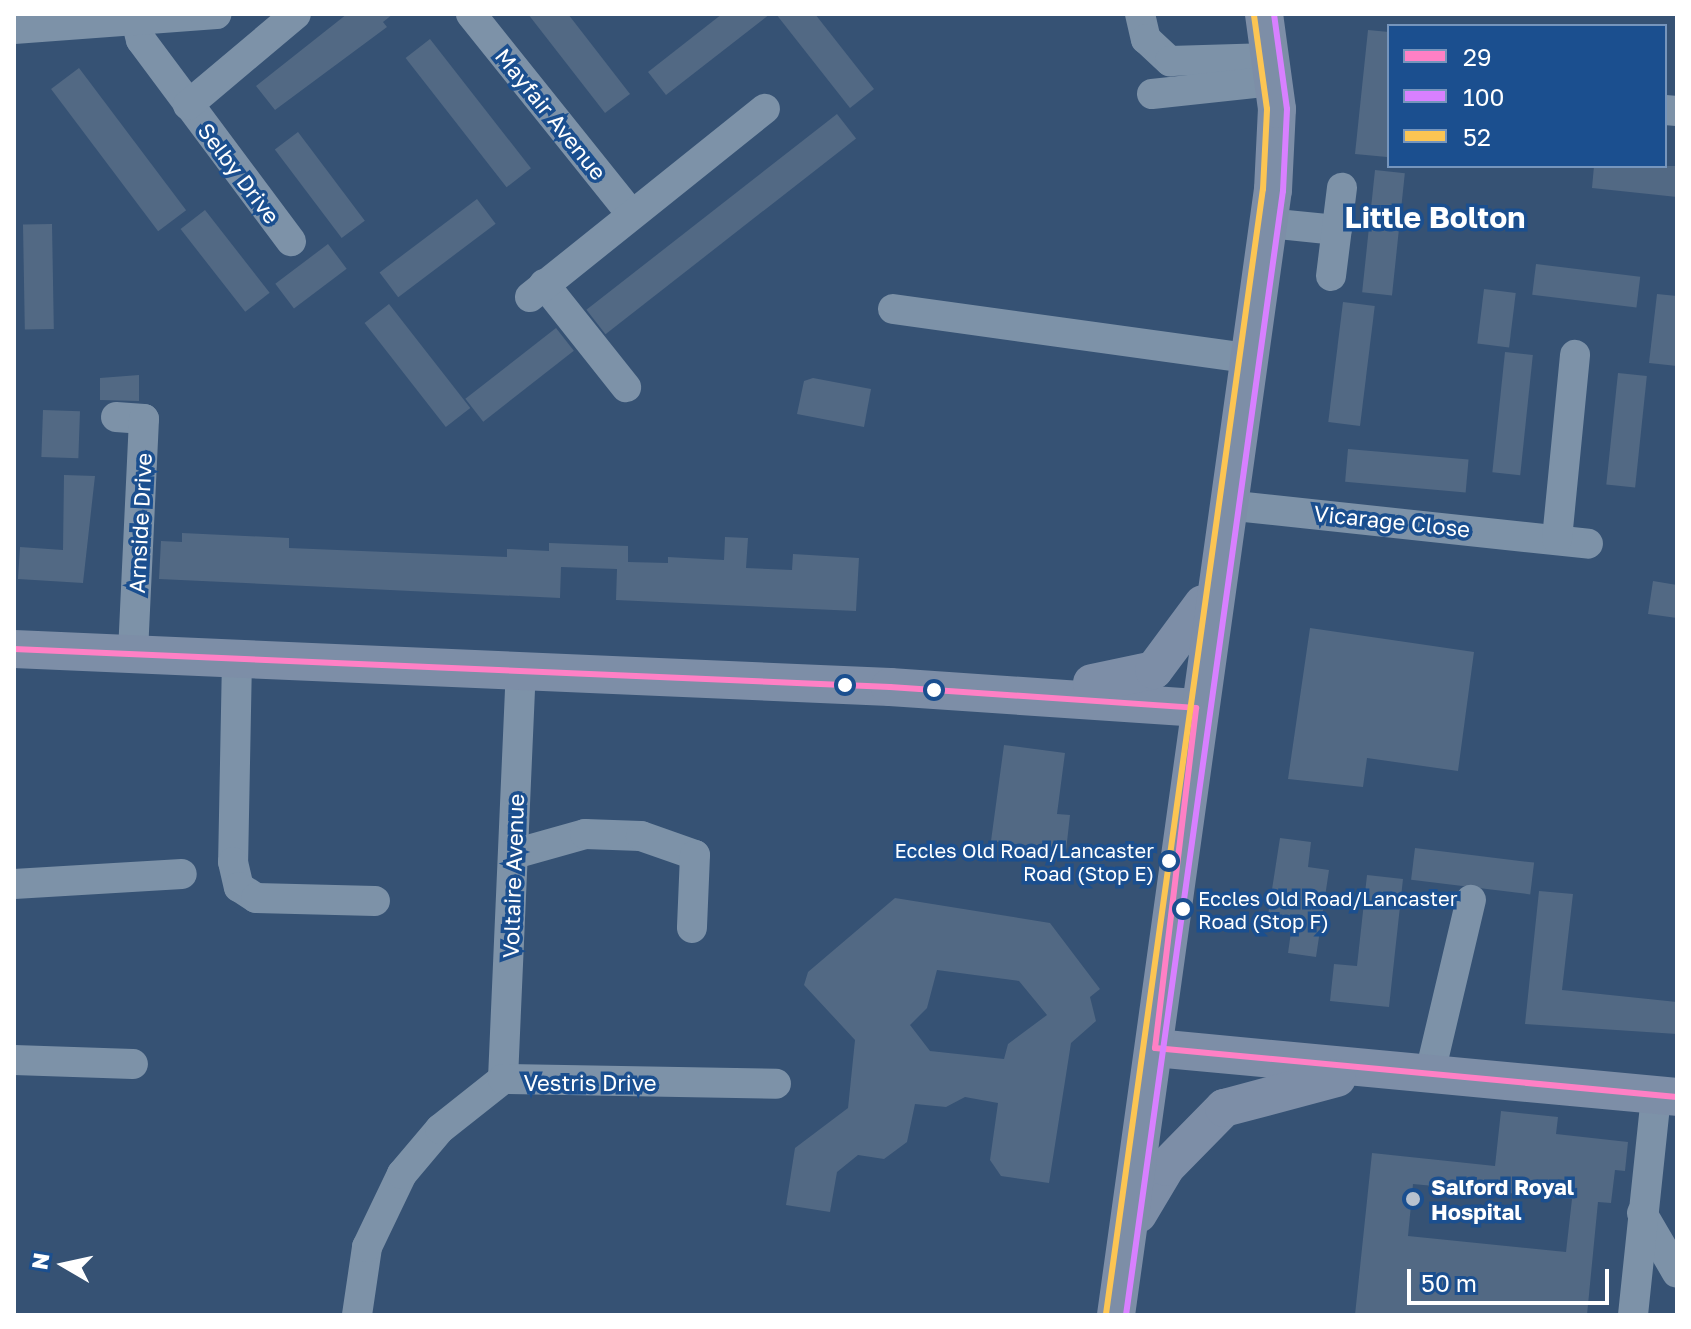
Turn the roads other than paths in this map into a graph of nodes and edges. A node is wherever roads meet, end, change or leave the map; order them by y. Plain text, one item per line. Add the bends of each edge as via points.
1 (216, 14) edge
2 (296, 14) edge
3 (471, 14) edge
4 (1140, 14) edge
5 (1264, 14) edge
6 (137, 24) junction
7 (14, 29) edge
8 (1272, 70) junction
9 (1152, 94) dead end
10 (188, 105) junction
11 (765, 109) dead end
12 (1342, 188) dead end
13 (631, 214) junction
14 (1268, 223) junction
15 (1337, 230) junction
16 (291, 241) dead end
17 (1331, 276) dead end
18 (893, 309) dead end
19 (1575, 355) dead end
20 (1248, 358) junction
21 (626, 387) dead end
22 (116, 417) dead end
23 (1226, 505) junction
24 (1557, 539) junction
25 (1588, 544) dead end
26 (1213, 588) junction
27 (14, 649) edge
28 (133, 654) junction
29 (237, 659) junction
30 (521, 672) junction
31 (1055, 696) junction
32 (1196, 708) junction
33 (514, 854) junction
34 (182, 874) dead end
35 (14, 884) edge
36 (1471, 900) dead end
37 (375, 901) dead end
38 (692, 928) dead end
39 (1155, 1048) junction
40 (14, 1060) edge
41 (133, 1064) dead end
42 (1375, 1070) junction
43 (1430, 1073) junction
44 (503, 1079) junction
45 (776, 1084) dead end
46 (1666, 1096) edge
47 (1642, 1213) junction
48 (1128, 1229) junction
49 (1677, 1273) edge
50 (357, 1315) edge
51 (1116, 1315) edge
52 (1633, 1315) edge

1 - 6 street
2 - 10 street, Selby Drive
3 - 13 street, Mayfair Avenue
4 - 8 street via 1146,39 1170,61
5 - 8 main road
6 - 7 street
6 - 10 street, Selby Drive via 141,40
8 - 9 street
8 - 14 main road
10 - 16 street, Selby Drive
11 - 13 street
12 - 15 street
13 - 21 street via 537,290
14 - 15 street
14 - 20 main road
15 - 17 street
18 - 20 street
19 - 24 street
20 - 23 main road
22 - 28 street, Arnside Drive via 144,419
23 - 24 street, Vicarage Close
23 - 26 main road
24 - 25 street, Vicarage Close
26 - 31 main road via 1154,670
26 - 32 main road
27 - 28 main road
28 - 29 main road
29 - 30 main road
29 - 37 street via 233,862 239,887 256,898
30 - 31 main road
30 - 33 street, Voltaire Avenue
31 - 32 main road
32 - 39 main road
33 - 38 street via 585,834 641,836 695,855
33 - 44 street, Voltaire Avenue
34 - 35 street
36 - 43 street
39 - 42 main road
39 - 48 main road
40 - 41 street
42 - 43 main road
42 - 48 main road via 1224,1108 1166,1167
43 - 46 main road
44 - 45 street, Vestris Drive
44 - 50 street, Vestris Drive via 440,1129 402,1174 367,1247
46 - 47 street
47 - 49 street
47 - 52 street
48 - 51 main road

